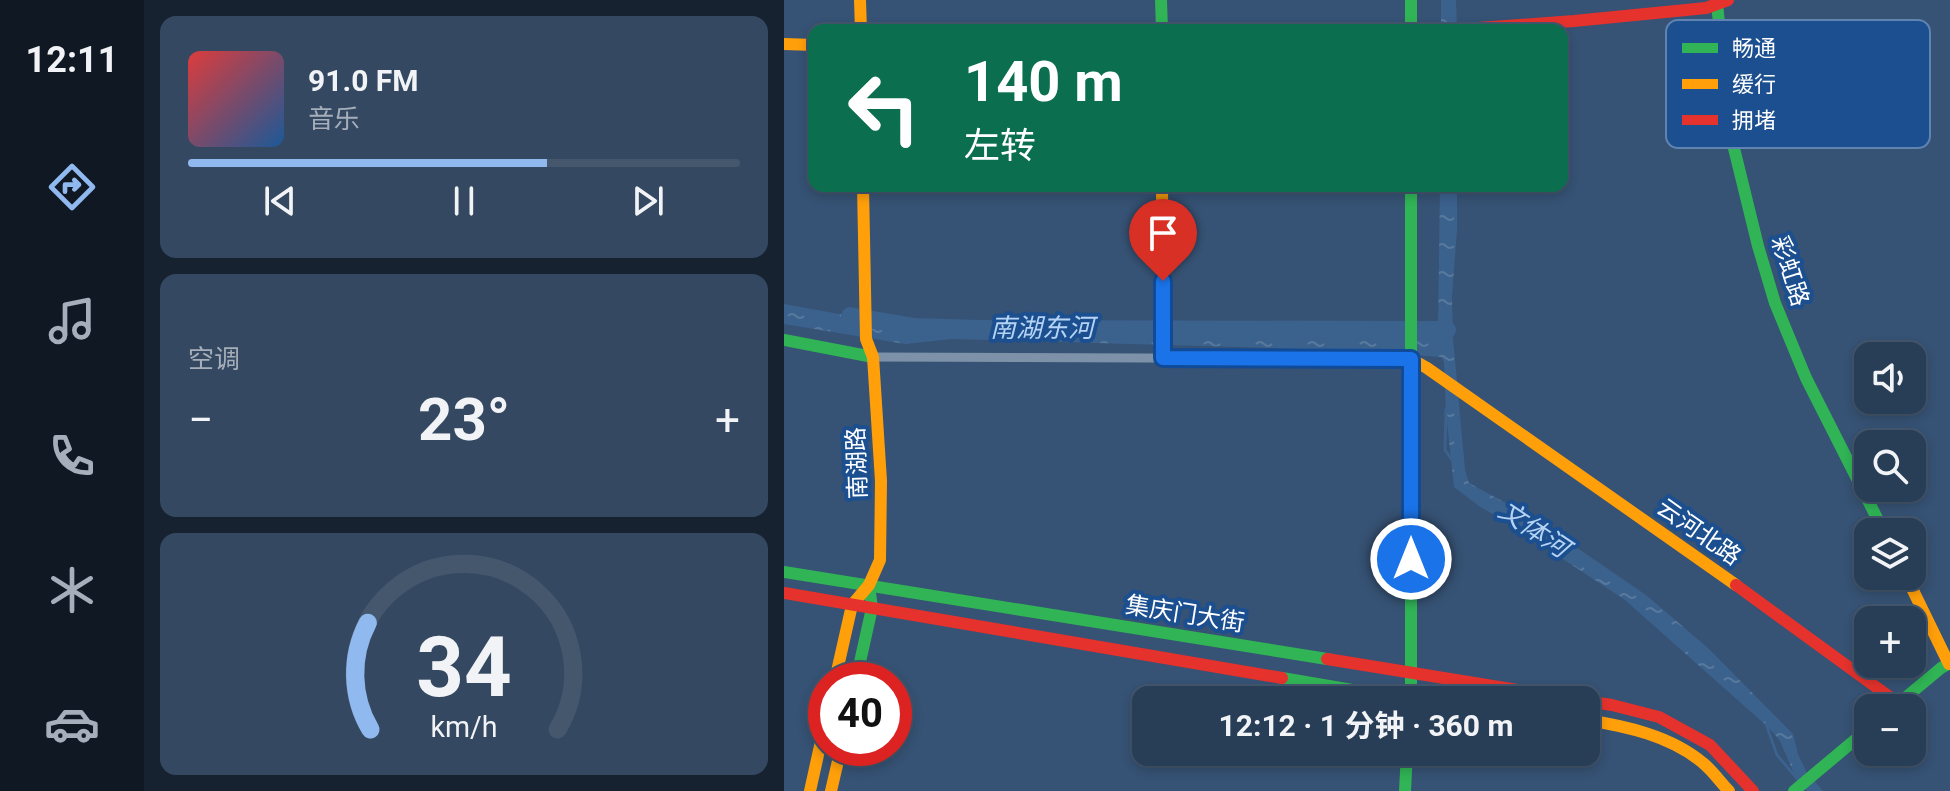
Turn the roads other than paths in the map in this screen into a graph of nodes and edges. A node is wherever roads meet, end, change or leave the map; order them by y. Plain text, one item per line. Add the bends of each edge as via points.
1 (860, 0) edge
2 (1161, 0) edge
3 (1411, 0) edge
4 (1722, 2) edge
5 (861, 24) edge
6 (1162, 24) edge
7 (1411, 24) edge
8 (1537, 24) edge
9 (784, 44) edge
10 (808, 45) edge
11 (1734, 148) edge
12 (863, 192) edge
13 (1162, 192) edge
14 (1411, 192) edge
15 (784, 340) edge
16 (1163, 352) junction
17 (873, 357) junction
18 (1411, 357) junction
19 (1877, 518) edge
20 (784, 572) edge
21 (869, 585) junction
22 (1913, 590) edge
23 (784, 593) edge
24 (852, 605) junction
25 (872, 608) junction
26 (839, 662) edge
27 (860, 662) edge
28 (1950, 664) edge
29 (1411, 673) junction
30 (1329, 686) edge
31 (1411, 686) edge
32 (1492, 686) edge
33 (1880, 694) edge
34 (1911, 694) edge
35 (1600, 703) edge
36 (1600, 722) edge
37 (1854, 741) edge
38 (816, 766) edge
39 (837, 766) edge
40 (1406, 766) edge
41 (810, 791) edge
42 (831, 791) edge
43 (1405, 791) edge
44 (1729, 791) edge
45 (1753, 791) edge
46 (1794, 791) edge

1 - 5 street
2 - 6 street
3 - 7 street
4 - 8 street via 1706,8
9 - 10 street
11 - 19 street, 彩虹路 via 1775,303 1806,378
12 - 17 street, 南湖路 via 866,339
13 - 16 street
14 - 18 street
15 - 17 street
16 - 17 street
16 - 18 street
17 - 21 street, 南湖路 via 880,560
18 - 29 street
18 - 33 street, 云河北路 via 1765,605
20 - 21 street, 集庆门大街
21 - 24 street
21 - 25 street
21 - 29 street, 集庆门大街
22 - 28 street
23 - 24 street, 集庆门大街
24 - 25 street, 集庆门大街
24 - 26 street
25 - 27 street
25 - 30 street, 集庆门大街
28 - 34 street
29 - 31 street
29 - 32 street, 集庆门大街
35 - 45 street via 1659,717 1710,745
36 - 44 street via 1653,734 1699,760
37 - 46 street
38 - 41 street
39 - 42 street
40 - 43 street

